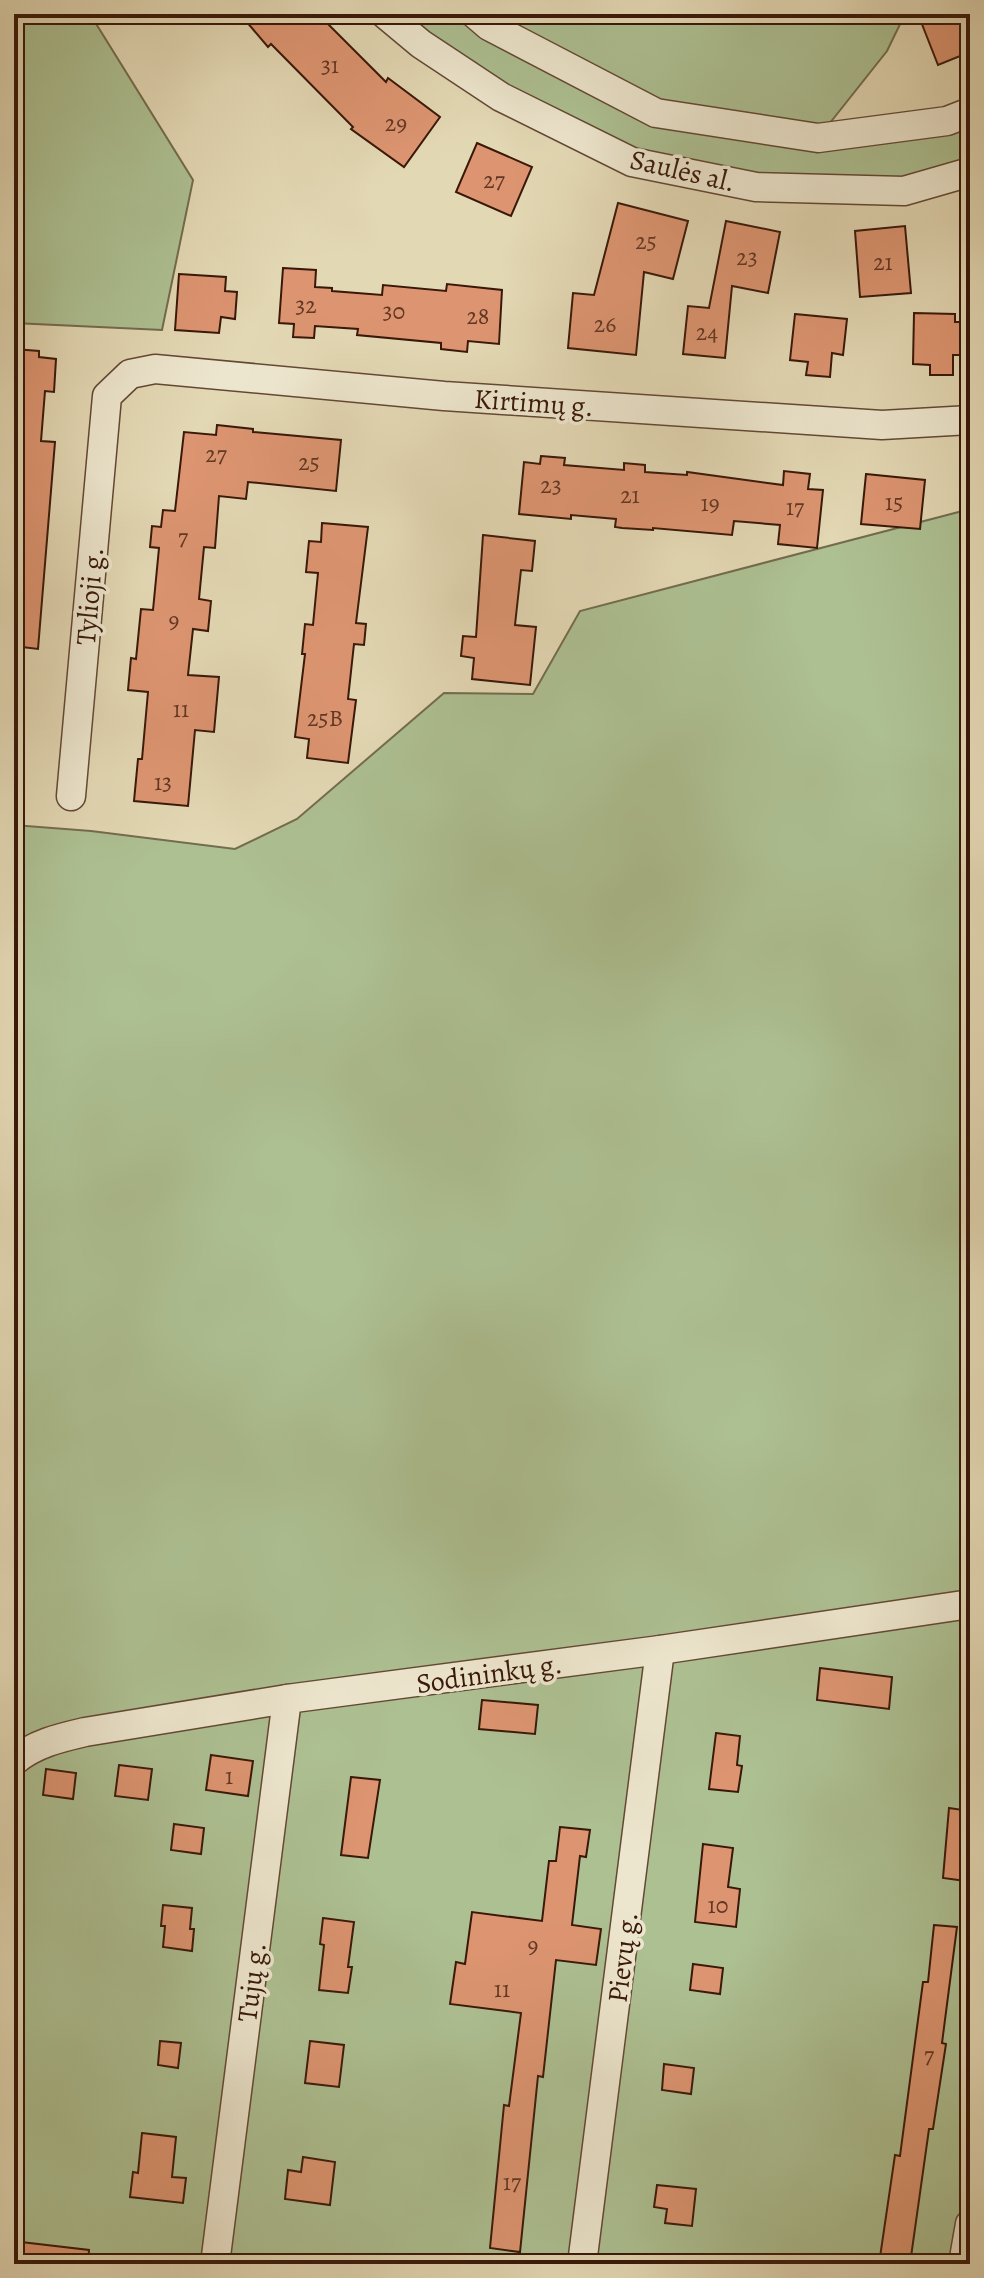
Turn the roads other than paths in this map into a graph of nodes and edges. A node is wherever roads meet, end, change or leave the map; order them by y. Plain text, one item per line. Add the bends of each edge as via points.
1 (475, 14) edge
2 (387, 15) edge
3 (970, 112) edge
4 (970, 172) edge
5 (107, 396) joint
6 (970, 420) edge
7 (71, 796) dead end
8 (970, 1604) edge
9 (660, 1650) junction
10 (287, 1699) junction
11 (14, 1761) edge
12 (970, 2224) edge
13 (215, 2264) edge
14 (582, 2264) edge
15 (963, 2264) edge

1 - 3 street, Saulės al. via 656,113 818,138 947,121
2 - 4 street, Saulės al. via 501,97 632,162 756,187 904,191
5 - 6 street, Kirtimų g. via 130,374 155,369 444,396 882,425
5 - 7 street, Tylioji g.
8 - 9 street, Sodininkų g.
9 - 10 street, Sodininkų g.
9 - 14 street, Pievų g.
10 - 11 street, Sodininkų g. via 85,1732 52,1740
10 - 13 street, Tujų g.
12 - 15 street

